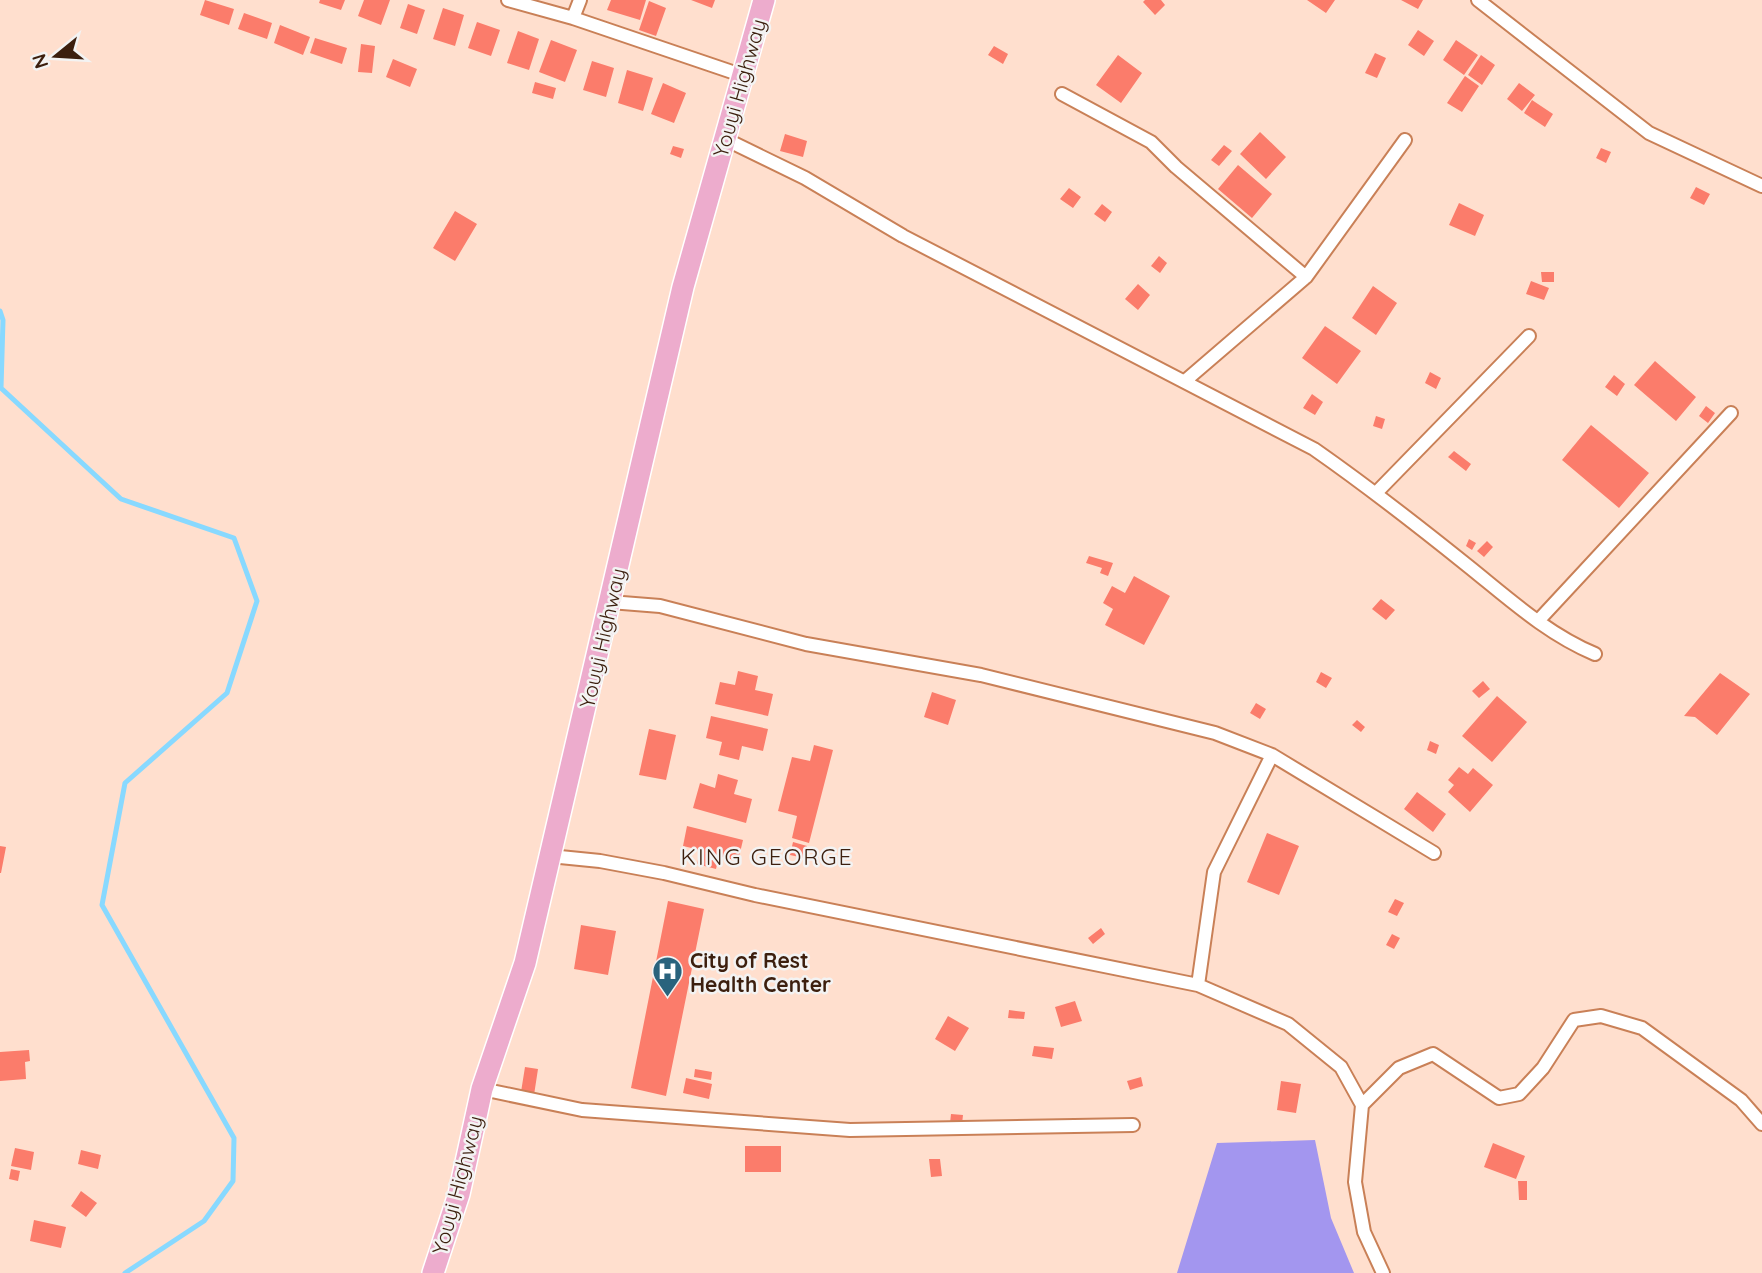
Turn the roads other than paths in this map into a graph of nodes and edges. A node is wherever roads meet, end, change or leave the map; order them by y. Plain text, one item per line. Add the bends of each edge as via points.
1 (508, 0) edge
2 (580, 0) edge
3 (764, 0) edge
4 (1478, 0) edge
5 (573, 18) junction
6 (741, 75) junction
7 (1062, 94) dead end
8 (725, 139) junction
9 (1405, 140) dead end
10 (1762, 186) edge
11 (1306, 277) junction
12 (1530, 336) dead end
13 (1185, 381) junction
14 (1731, 413) dead end
15 (1376, 493) junction
16 (610, 602) junction
17 (1538, 621) junction
18 (1595, 654) dead end
19 (1272, 755) junction
20 (1434, 853) dead end
21 (550, 856) junction
22 (1198, 985) junction
23 (482, 1089) junction
24 (1362, 1105) junction
25 (1762, 1124) edge
26 (1133, 1125) dead end
27 (433, 1273) edge
28 (1383, 1273) edge

1 - 5 street
2 - 5 street
3 - 6 main road, Youyi Highway
4 - 10 street via 1649,133
5 - 6 street
6 - 8 main road, Youyi Highway
7 - 11 street via 1151,142
8 - 13 street
8 - 16 main road, Youyi Highway via 683,287
9 - 11 street
11 - 13 street
12 - 15 street
13 - 15 street via 1314,449
14 - 17 street
15 - 17 street
16 - 19 street via 660,606 806,644 981,675 1215,733
16 - 21 main road, Youyi Highway
17 - 18 street
19 - 20 street
19 - 22 street via 1214,872
21 - 22 street via 600,860
21 - 23 main road, Youyi Highway via 525,963
22 - 24 street via 1288,1024 1340,1067
23 - 26 street via 582,1110 850,1130
23 - 27 main road, Youyi Highway via 459,1194
24 - 25 street via 1399,1068 1433,1054 1499,1098 1519,1094 1543,1068 1574,1020 1601,1016 1642,1028 1741,1100
24 - 28 street via 1354,1182 1364,1232

